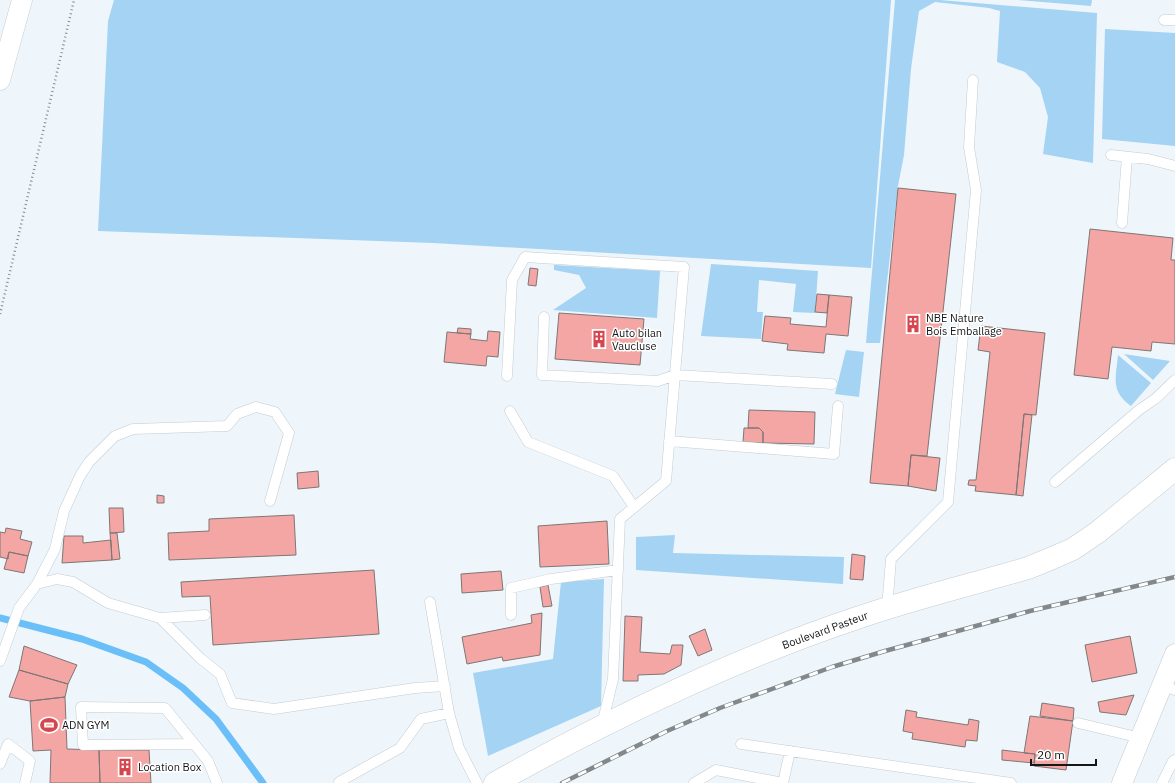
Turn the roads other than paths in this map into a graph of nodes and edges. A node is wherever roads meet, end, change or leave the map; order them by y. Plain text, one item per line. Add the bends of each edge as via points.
1 (22, 0) edge
2 (1164, 20) dead end
3 (1175, 20) edge
4 (0, 80) edge
5 (973, 80) dead end
6 (1110, 155) dead end
7 (1127, 157) junction
8 (1175, 166) edge
9 (1122, 223) dead end
10 (544, 317) dead end
11 (675, 375) junction
12 (507, 376) dead end
13 (1175, 380) edge
14 (832, 384) dead end
15 (838, 406) dead end
16 (510, 411) dead end
17 (669, 441) junction
18 (1175, 470) edge
19 (1056, 482) dead end
20 (1165, 486) edge
21 (270, 501) dead end
22 (634, 507) junction
23 (618, 570) junction
24 (37, 584) junction
25 (430, 602) dead end
26 (887, 609) junction
27 (511, 615) dead end
28 (205, 616) dead end
29 (160, 618) junction
30 (1175, 654) edge
31 (0, 661) edge
32 (445, 686) junction
33 (1169, 688) edge
34 (449, 713) junction
35 (1078, 723) dead end
36 (602, 725) junction
37 (1141, 738) junction
38 (194, 744) junction
39 (741, 744) dead end
40 (790, 751) junction
41 (1175, 760) edge
42 (0, 764) edge
43 (338, 782) dead end
44 (25, 783) edge
45 (217, 783) edge
46 (478, 783) edge
47 (495, 783) edge
48 (694, 783) edge
49 (1012, 783) edge
50 (1122, 783) edge
51 (1162, 783) edge

1 - 4 street
2 - 3 lane
5 - 26 lane via 969,147 976,190 948,502 891,559
6 - 7 lane
7 - 8 lane
7 - 9 lane
10 - 11 lane via 542,375 658,381
11 - 12 lane via 684,266 525,258 512,280
11 - 14 lane
11 - 17 lane
13 - 19 lane via 1156,399 1138,410
15 - 17 lane via 834,454
16 - 22 lane via 528,442 613,476
17 - 22 lane via 666,481
18 - 20 street, Boulevard Pasteur
20 - 26 street, Boulevard Pasteur via 1073,549 1050,560
21 - 24 lane via 289,433 275,412 256,407 237,414 226,426 133,429 115,436 83,471 64,511 55,549
22 - 23 lane via 620,519
23 - 27 lane via 551,579 511,588
23 - 36 lane via 613,679
24 - 29 lane via 57,579 73,582 108,603
24 - 31 lane via 20,608
25 - 32 lane
26 - 36 street, Boulevard Pasteur via 855,618 756,655
28 - 29 lane
29 - 32 lane via 220,674 232,703 274,709 415,688
30 - 33 street
32 - 34 lane
33 - 37 street
34 - 43 lane via 421,719 400,748
34 - 46 lane via 459,748
35 - 37 lane
36 - 47 street, Boulevard Pasteur
37 - 50 street
38 - 38 lane via 165,708 81,707 83,745
38 - 45 lane via 208,761
39 - 40 lane
40 - 48 lane via 783,783 716,770
40 - 49 lane
41 - 51 lane
42 - 44 lane via 8,744 30,761

